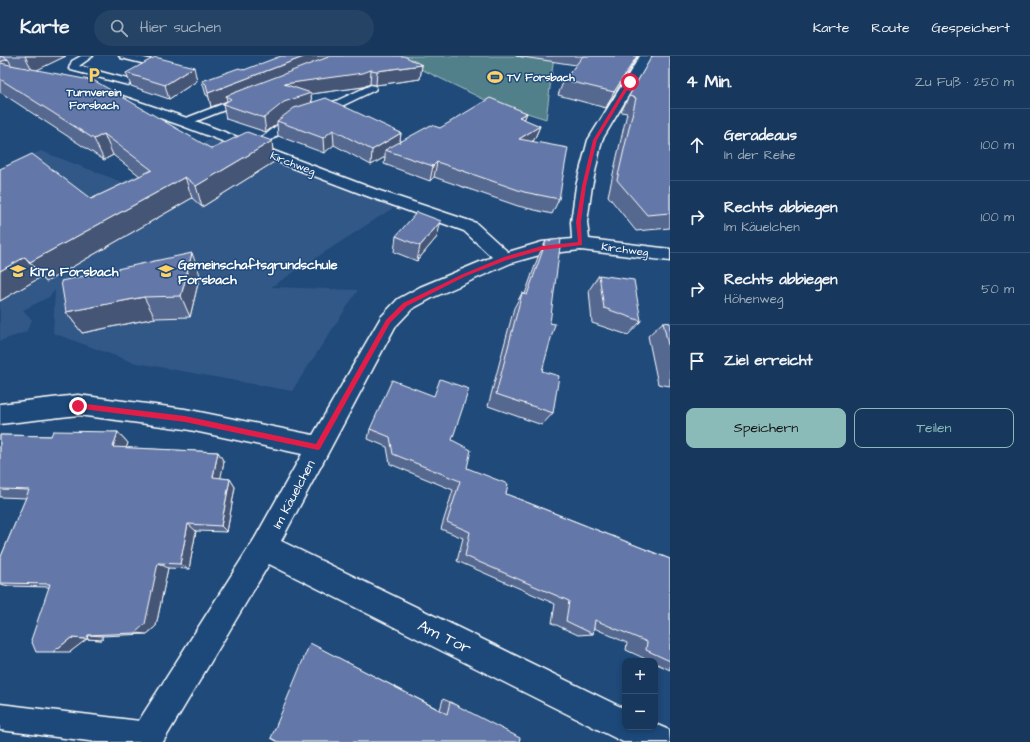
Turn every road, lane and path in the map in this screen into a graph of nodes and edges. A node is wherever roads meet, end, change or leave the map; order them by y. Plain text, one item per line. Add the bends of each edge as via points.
1 (88, 56) edge
2 (124, 56) edge
3 (646, 56) edge
4 (146, 71) edge
5 (371, 88) dead end
6 (259, 93) edge
7 (103, 94) joint
8 (185, 122) junction
9 (255, 148) junction
10 (581, 244) junction
11 (670, 255) edge
12 (506, 259) junction
13 (0, 414) edge
14 (318, 447) junction
15 (264, 547) junction
16 (0, 717) edge
17 (622, 725) edge
18 (632, 730) edge
19 (146, 738) edge
20 (657, 742) edge

1 - 7 lane via 75,63 74,68 131,80
2 - 4 lane via 158,64
3 - 10 street via 595,140 580,215
5 - 9 lane via 340,103 290,120
6 - 8 lane
7 - 8 street, Kirchweg
8 - 9 street, Kirchweg
9 - 12 street, Kirchweg via 470,228
10 - 11 street, Kirchweg
10 - 12 street, Im Käuelchen via 542,248
12 - 14 street, Im Käuelchen via 427,292 405,304 388,322
13 - 14 street via 78,406 185,419
14 - 15 street, Im Käuelchen
15 - 17 street, Am Tor
15 - 19 street, Im Käuelchen
16 - 19 lane
18 - 20 street, Am Tor

